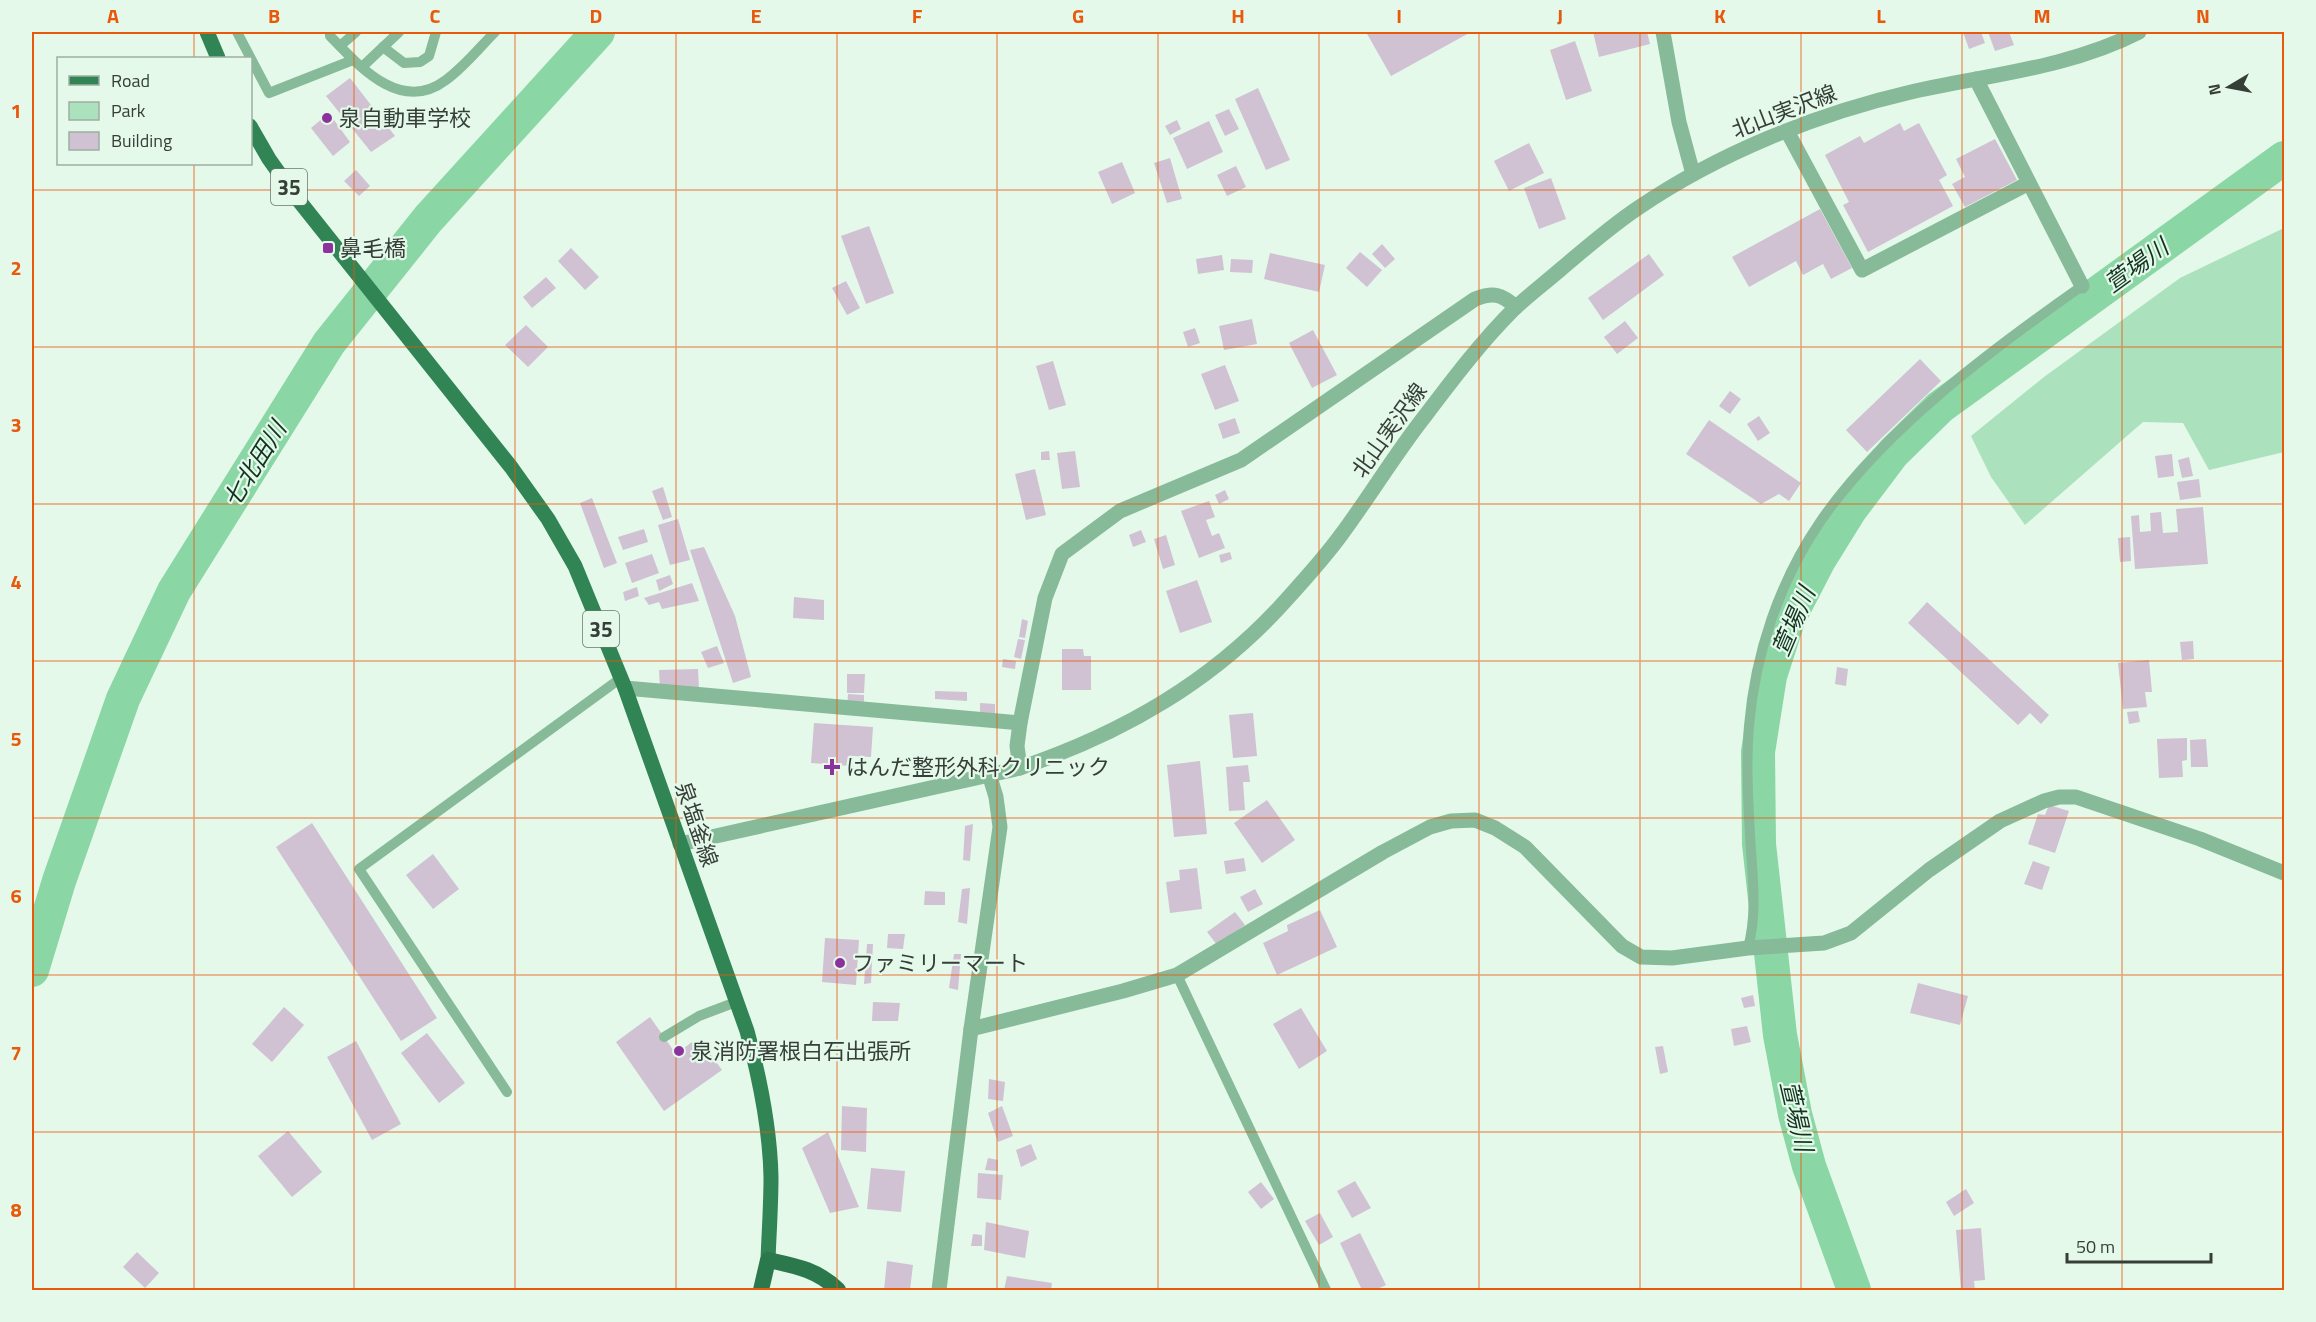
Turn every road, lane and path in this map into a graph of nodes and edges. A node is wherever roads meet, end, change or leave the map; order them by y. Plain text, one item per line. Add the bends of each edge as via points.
1 (207, 32) edge
2 (237, 32) edge
3 (330, 32) edge
4 (356, 32) edge
5 (399, 32) edge
6 (436, 32) edge
7 (479, 32) edge
8 (495, 32) edge
9 (1663, 32) edge
10 (2139, 32) edge
11 (487, 40) junction
12 (340, 46) junction
13 (383, 47) junction
14 (218, 57) edge
15 (250, 57) edge
16 (252, 61) edge
17 (358, 64) junction
18 (1976, 79) junction
19 (252, 129) edge
20 (1787, 131) junction
21 (1693, 174) junction
22 (2030, 183) junction
23 (2082, 286) joint
24 (1516, 307) junction
25 (623, 683) junction
26 (1020, 723) junction
27 (1020, 768) junction
28 (989, 774) junction
29 (680, 844) junction
30 (2284, 873) edge
31 (1754, 948) junction
32 (1177, 975) junction
33 (736, 1002) junction
34 (971, 1029) junction
35 (664, 1037) dead end
36 (507, 1092) dead end
37 (768, 1260) junction
38 (761, 1290) edge
39 (838, 1290) edge
40 (939, 1290) edge
41 (1326, 1290) edge

1 - 14 main road
2 - 15 lane
3 - 12 lane
4 - 12 lane
5 - 13 lane
6 - 13 lane via 429,56 420,62 404,63
7 - 11 lane
8 - 11 lane
9 - 21 street
10 - 18 street, 北山実沢線 via 2068,59
11 - 17 lane via 446,81 419,93 395,90
12 - 17 lane
13 - 17 lane
16 - 17 lane via 269,93
18 - 20 street, 北山実沢線 via 1899,95
18 - 22 street
19 - 25 main road, 泉塩釜線 / 35 via 332,244 511,467 554,528 575,566
20 - 21 street, 北山実沢線
20 - 22 street via 1862,270
21 - 24 street, 北山実沢線 via 1637,208
22 - 23 street
23 - 31 lane via 1955,383 1887,442 1820,523 1797,562 1764,640 1752,705 1747,758
24 - 26 street via 1503,296 1475,299 1241,460 1119,511 1062,554 1045,598
24 - 27 street, 北山実沢線 via 1422,418 1339,539 1242,643 1191,684 1146,713 1071,750
25 - 26 street
25 - 29 main road, 泉塩釜線 / 35
25 - 36 lane via 359,869
26 - 27 street
27 - 28 street, 北山実沢線
28 - 29 street, 北山実沢線
28 - 34 street via 1000,827
29 - 33 main road, 泉塩釜線 / 35
30 - 31 street via 2189,835 2076,797 2058,797 2000,821 1929,870 1851,933 1824,943
31 - 32 street via 1671,958 1641,957 1622,946 1525,847 1475,820 1451,821 1430,827 1383,852
32 - 34 street
32 - 41 lane
33 - 35 lane via 699,1016
33 - 37 main road, 泉塩釜線 / 35 via 759,1076 767,1124 771,1176
34 - 40 street
37 - 38 highway
37 - 39 highway via 809,1269

